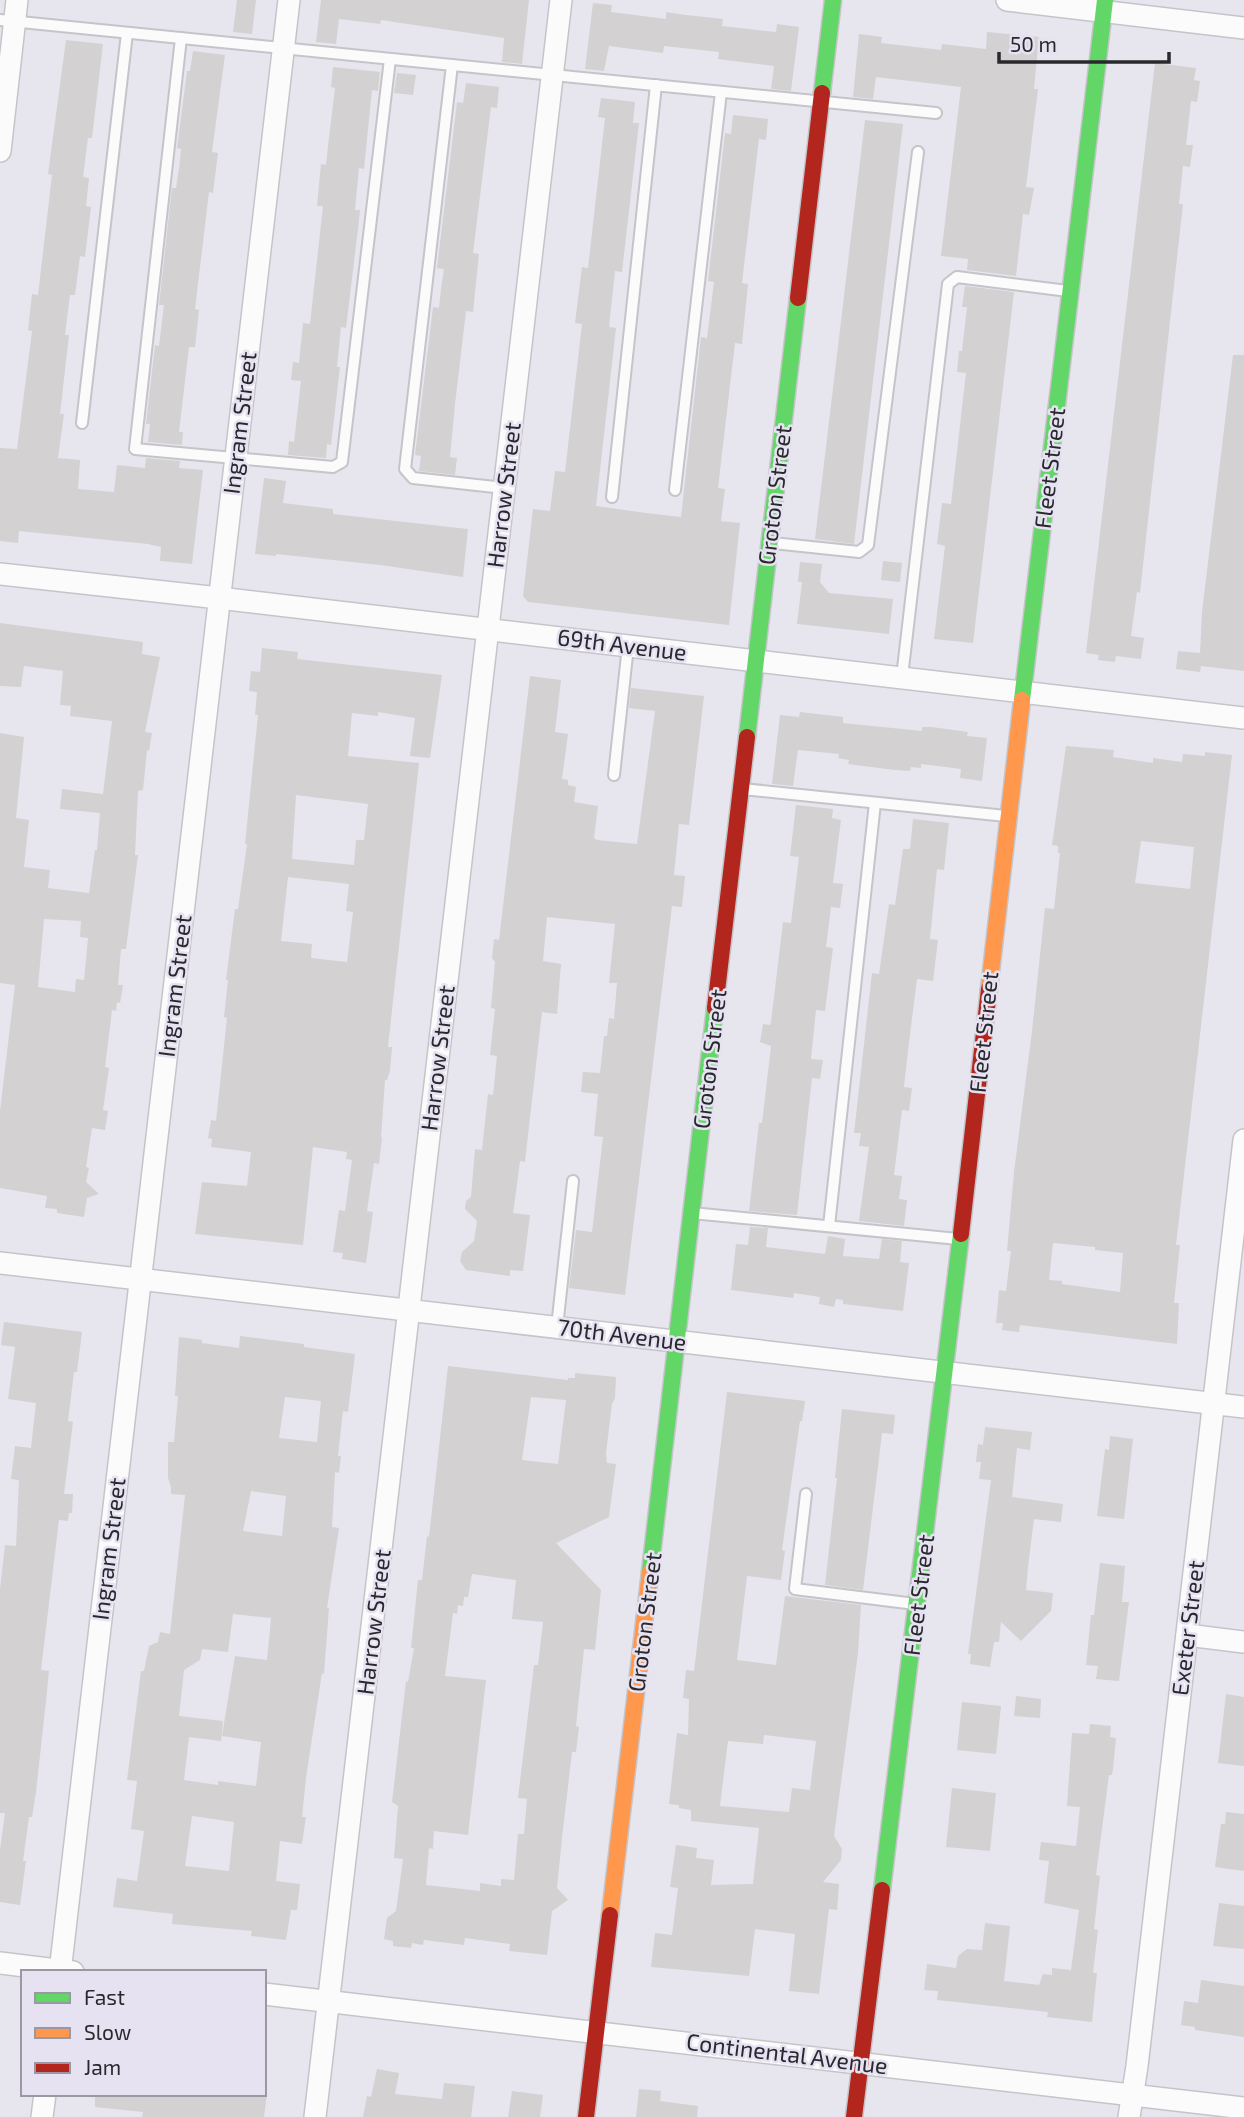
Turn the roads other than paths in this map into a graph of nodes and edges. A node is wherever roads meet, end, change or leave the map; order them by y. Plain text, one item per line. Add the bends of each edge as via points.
1 (289, 0) edge
2 (561, 0) edge
3 (833, 0) edge
4 (1007, 0) edge
5 (1104, 6) edge
6 (11, 12) edge
7 (1244, 28) edge
8 (127, 33) junction
9 (181, 38) junction
10 (283, 48) junction
11 (390, 59) junction
12 (452, 65) junction
13 (552, 75) junction
14 (656, 85) junction
15 (721, 92) junction
16 (821, 102) junction
17 (936, 113) dead end
18 (0, 151) edge
19 (918, 152) dead end
20 (1071, 292) junction
21 (82, 422) dead end
22 (236, 459) junction
23 (504, 488) junction
24 (675, 490) dead end
25 (612, 497) dead end
26 (770, 543) junction
27 (0, 574) edge
28 (219, 598) junction
29 (488, 629) junction
30 (628, 646) junction
31 (756, 661) junction
32 (902, 677) junction
33 (1024, 692) junction
34 (1244, 718) edge
35 (614, 775) dead end
36 (741, 789) junction
37 (875, 803) junction
38 (1009, 816) junction
39 (1244, 1140) edge
40 (573, 1181) dead end
41 (692, 1213) junction
42 (829, 1226) junction
43 (961, 1239) junction
44 (0, 1263) edge
45 (141, 1279) junction
46 (409, 1310) junction
47 (556, 1326) junction
48 (678, 1341) junction
49 (946, 1373) junction
50 (1213, 1405) junction
51 (1244, 1407) edge
52 (806, 1494) dead end
53 (918, 1604) junction
54 (1187, 1635) junction
55 (1244, 1642) edge
56 (0, 1963) edge
57 (56, 1970) edge
58 (64, 1970) edge
59 (266, 1994) edge
60 (329, 2002) junction
61 (597, 2033) junction
62 (862, 2063) junction
63 (1133, 2095) junction
64 (45, 2096) edge
65 (1244, 2108) edge
66 (43, 2117) edge
67 (315, 2117) edge
68 (586, 2117) edge
69 (854, 2117) edge
70 (1129, 2117) edge

1 - 10 street, Ingram Street
2 - 13 street, Harrow Street
3 - 16 street, Groton Street
4 - 5 street
5 - 7 street
5 - 20 street, Fleet Street
6 - 8 lane
6 - 18 street
8 - 9 lane
8 - 21 lane
9 - 10 lane
9 - 22 lane via 135,449
10 - 11 lane
10 - 22 street, Ingram Street
11 - 12 lane
11 - 22 lane via 342,462 333,467
12 - 13 lane
12 - 23 lane via 405,469 413,478
13 - 14 lane
13 - 23 street, Harrow Street
14 - 15 lane
14 - 25 lane
15 - 16 lane
15 - 24 lane
16 - 17 lane
16 - 26 street, Groton Street
19 - 26 lane via 868,545 859,552
20 - 32 lane via 957,277 948,284
20 - 33 street, Fleet Street
22 - 28 street, Ingram Street
23 - 29 street, Harrow Street
26 - 31 street, Groton Street
27 - 28 street, 69th Avenue
28 - 29 street, 69th Avenue
28 - 45 street, Ingram Street
29 - 30 street, 69th Avenue
29 - 46 street, Harrow Street
30 - 31 street, 69th Avenue
30 - 35 lane
31 - 32 street, 69th Avenue
31 - 36 street, Groton Street
32 - 33 street, 69th Avenue
33 - 34 street, 69th Avenue
33 - 38 street, Fleet Street
36 - 37 lane
36 - 41 street, Groton Street
37 - 38 lane
37 - 42 lane
38 - 43 street, Fleet Street
39 - 50 street, Exeter Street
40 - 47 lane
41 - 42 lane
41 - 48 street, Groton Street
42 - 43 lane
43 - 49 street, Fleet Street
44 - 45 street, 70th Avenue
45 - 46 street, 70th Avenue
45 - 58 street, Ingram Street
46 - 47 street, 70th Avenue
46 - 60 street, Harrow Street
47 - 48 street, 70th Avenue
48 - 49 street, 70th Avenue
48 - 61 street, Groton Street
49 - 50 street, 70th Avenue
49 - 53 street, Fleet Street
50 - 51 street, 70th Avenue
50 - 54 street, Exeter Street
52 - 53 lane via 795,1589
53 - 62 street, Fleet Street
54 - 55 street
54 - 63 street, Exeter Street
56 - 57 street
59 - 60 street, Continental Avenue
60 - 61 street, Continental Avenue
60 - 67 street, Harrow Street
61 - 62 street, Continental Avenue
61 - 68 street, Groton Street
62 - 63 street, Continental Avenue
62 - 69 street, Fleet Street
63 - 65 street, Continental Avenue
63 - 70 street, Exeter Street
64 - 66 street

